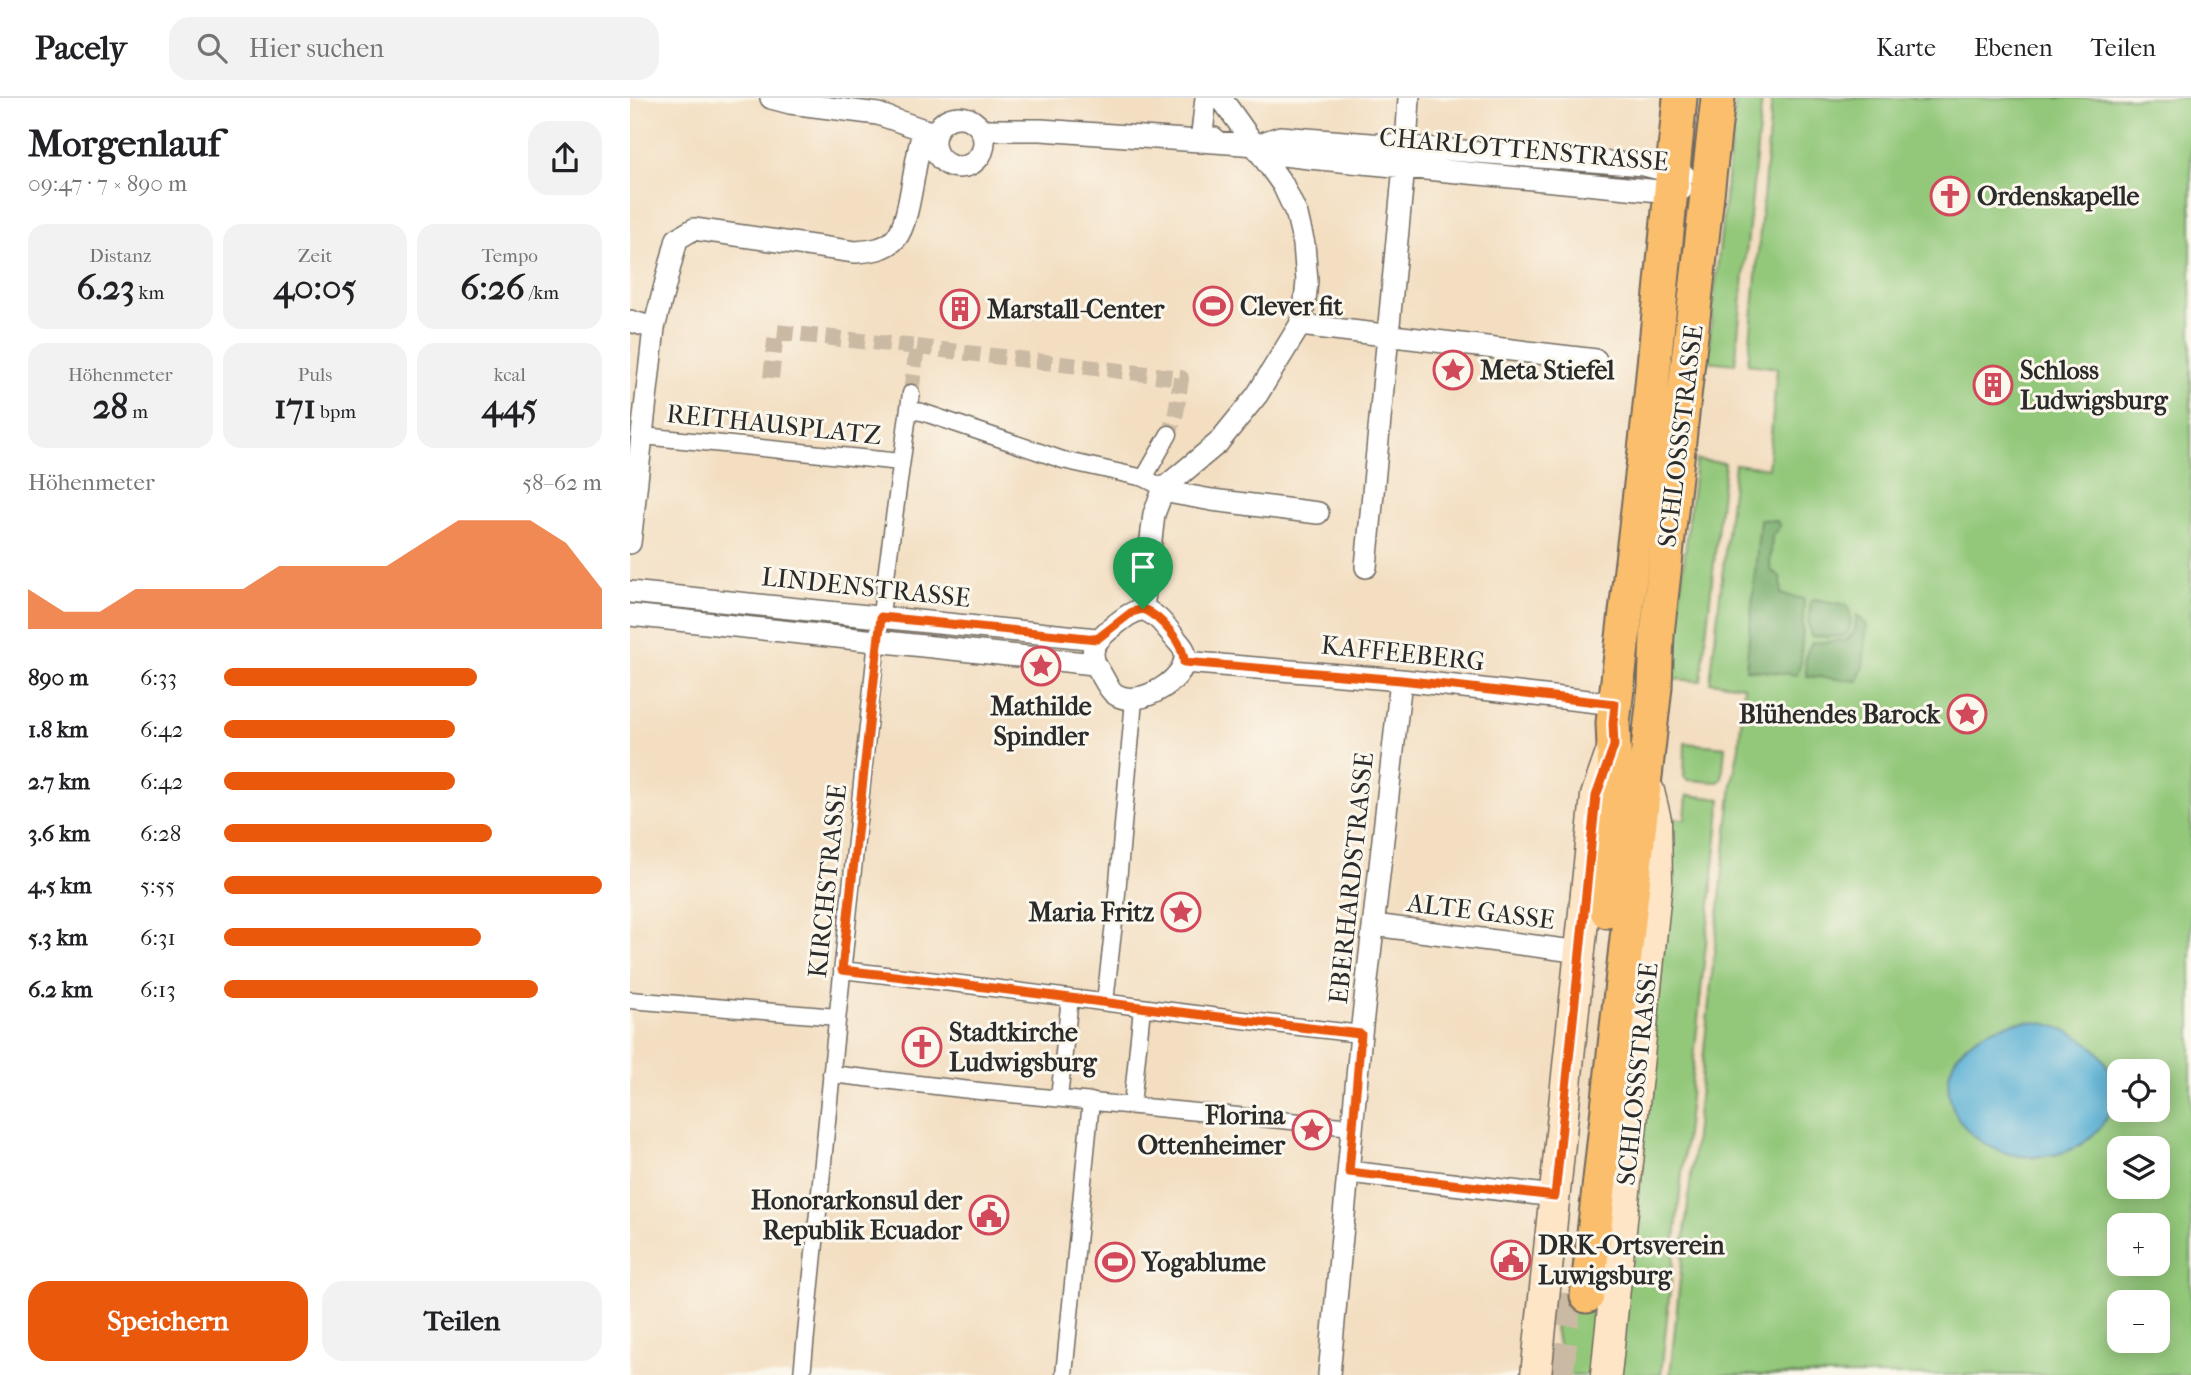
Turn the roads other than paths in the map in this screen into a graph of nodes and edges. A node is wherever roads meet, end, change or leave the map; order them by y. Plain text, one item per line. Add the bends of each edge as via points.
1 (771, 98) edge
2 (1206, 98) edge
3 (1409, 98) edge
4 (1680, 98) edge
5 (1718, 98) edge
6 (1224, 102) edge
7 (981, 130) junction
8 (930, 132) junction
9 (1201, 142) junction
10 (1257, 145) junction
11 (1405, 156) junction
12 (1671, 181) junction
13 (1709, 184) junction
14 (630, 321) edge
15 (1300, 324) junction
16 (654, 328) junction
17 (1388, 335) junction
18 (1597, 360) dead end
19 (911, 393) tunnel mouth
20 (909, 411) junction
21 (1169, 434) tunnel mouth
22 (643, 436) junction
23 (901, 461) junction
24 (635, 470) edge
25 (1144, 478) junction
26 (1164, 488) junction
27 (1318, 513) dead end
28 (630, 543) edge
29 (1366, 567) dead end
30 (630, 592) edge
31 (1143, 609) junction
32 (630, 615) edge
33 (881, 617) junction
34 (1097, 639) junction
35 (878, 640) junction
36 (1184, 662) junction
37 (1094, 664) junction
38 (1401, 680) junction
39 (1134, 700) junction
40 (1615, 704) junction
41 (1614, 746) junction
42 (1645, 774) junction
43 (1374, 925) junction
44 (1581, 952) junction
45 (842, 970) junction
46 (1070, 998) junction
47 (630, 1000) edge
48 (1104, 1002) junction
49 (1142, 1008) junction
50 (837, 1017) junction
51 (1361, 1034) junction
52 (831, 1074) junction
53 (1059, 1098) junction
54 (1091, 1101) junction
55 (1132, 1105) junction
56 (1353, 1128) junction
57 (1349, 1172) junction
58 (1555, 1196) junction
59 (802, 1375) edge
60 (1064, 1375) edge
61 (1329, 1375) edge
62 (1536, 1375) edge
63 (1606, 1375) edge

1 - 8 street via 878,114
2 - 9 street
3 - 11 street
4 - 12 main road, SCHLOSSSTRASSE
5 - 13 main road, SCHLOSSSTRASSE
6 - 9 street via 1229,126 1224,135
6 - 10 street
7 - 8 street via 970,119 954,118
7 - 8 street via 981,154 961,167 939,157
7 - 9 street, CHARLOTTENSTRASSE
8 - 16 street via 917,148 903,225 897,238 885,247 855,252 694,229 677,239
9 - 10 street, CHARLOTTENSTRASSE
10 - 11 street, CHARLOTTENSTRASSE via 1283,155
10 - 15 street via 1283,185 1304,244 1307,281
11 - 12 street, CHARLOTTENSTRASSE via 1644,165
11 - 17 street
12 - 13 street, CHARLOTTENSTRASSE
12 - 40 main road, SCHLOSSSTRASSE
13 - 42 main road, SCHLOSSSTRASSE
14 - 16 street
15 - 17 street
15 - 26 street via 1258,396 1226,435
16 - 22 street
17 - 18 street
17 - 29 street
19 - 20 street, KIRCHSTRASSE
20 - 23 street, KIRCHSTRASSE
20 - 25 street via 1063,460
21 - 25 street
22 - 23 street, REITHAUSPLATZ
22 - 24 street
23 - 33 street, KIRCHSTRASSE
24 - 28 street
25 - 26 street
26 - 27 street via 1212,500
26 - 31 street via 1154,514
30 - 33 street, LINDENSTRASSE
31 - 34 street
31 - 36 street via 1156,614 1184,651
32 - 35 street, LINDENSTRASSE
33 - 34 street, LINDENSTRASSE
33 - 35 street, KIRCHSTRASSE
34 - 37 street
35 - 37 street, LINDENSTRASSE
35 - 45 street, KIRCHSTRASSE
36 - 38 street, KAFFEEBERG
36 - 39 street via 1179,673 1150,696
37 - 39 street via 1116,695
38 - 40 street, KAFFEEBERG
38 - 43 street, EBERHARDSTRASSE
39 - 48 street
40 - 41 main road, SCHLOSSSTRASSE
41 - 42 main road, SCHLOSSSTRASSE via 1614,848 1576,1295
41 - 44 main road, SCHLOSSSTRASSE via 1596,796
42 - 63 main road, SCHLOSSSTRASSE via 1656,820 1657,883
43 - 44 street, ALTE GASSE
43 - 51 street, EBERHARDSTRASSE
44 - 58 main road, SCHLOSSSTRASSE
45 - 46 street
45 - 50 street, KIRCHSTRASSE
46 - 48 street
46 - 53 street
47 - 50 street
48 - 49 street
49 - 51 street
49 - 55 street
50 - 52 street, KIRCHSTRASSE
51 - 56 street, EBERHARDSTRASSE
52 - 53 street
52 - 59 street, KIRCHSTRASSE
53 - 54 street
54 - 55 street
54 - 60 street
55 - 56 street
56 - 57 street, EBERHARDSTRASSE
57 - 58 street
57 - 61 street, EBERHARDSTRASSE
58 - 62 main road, SCHLOSSSTRASSE

